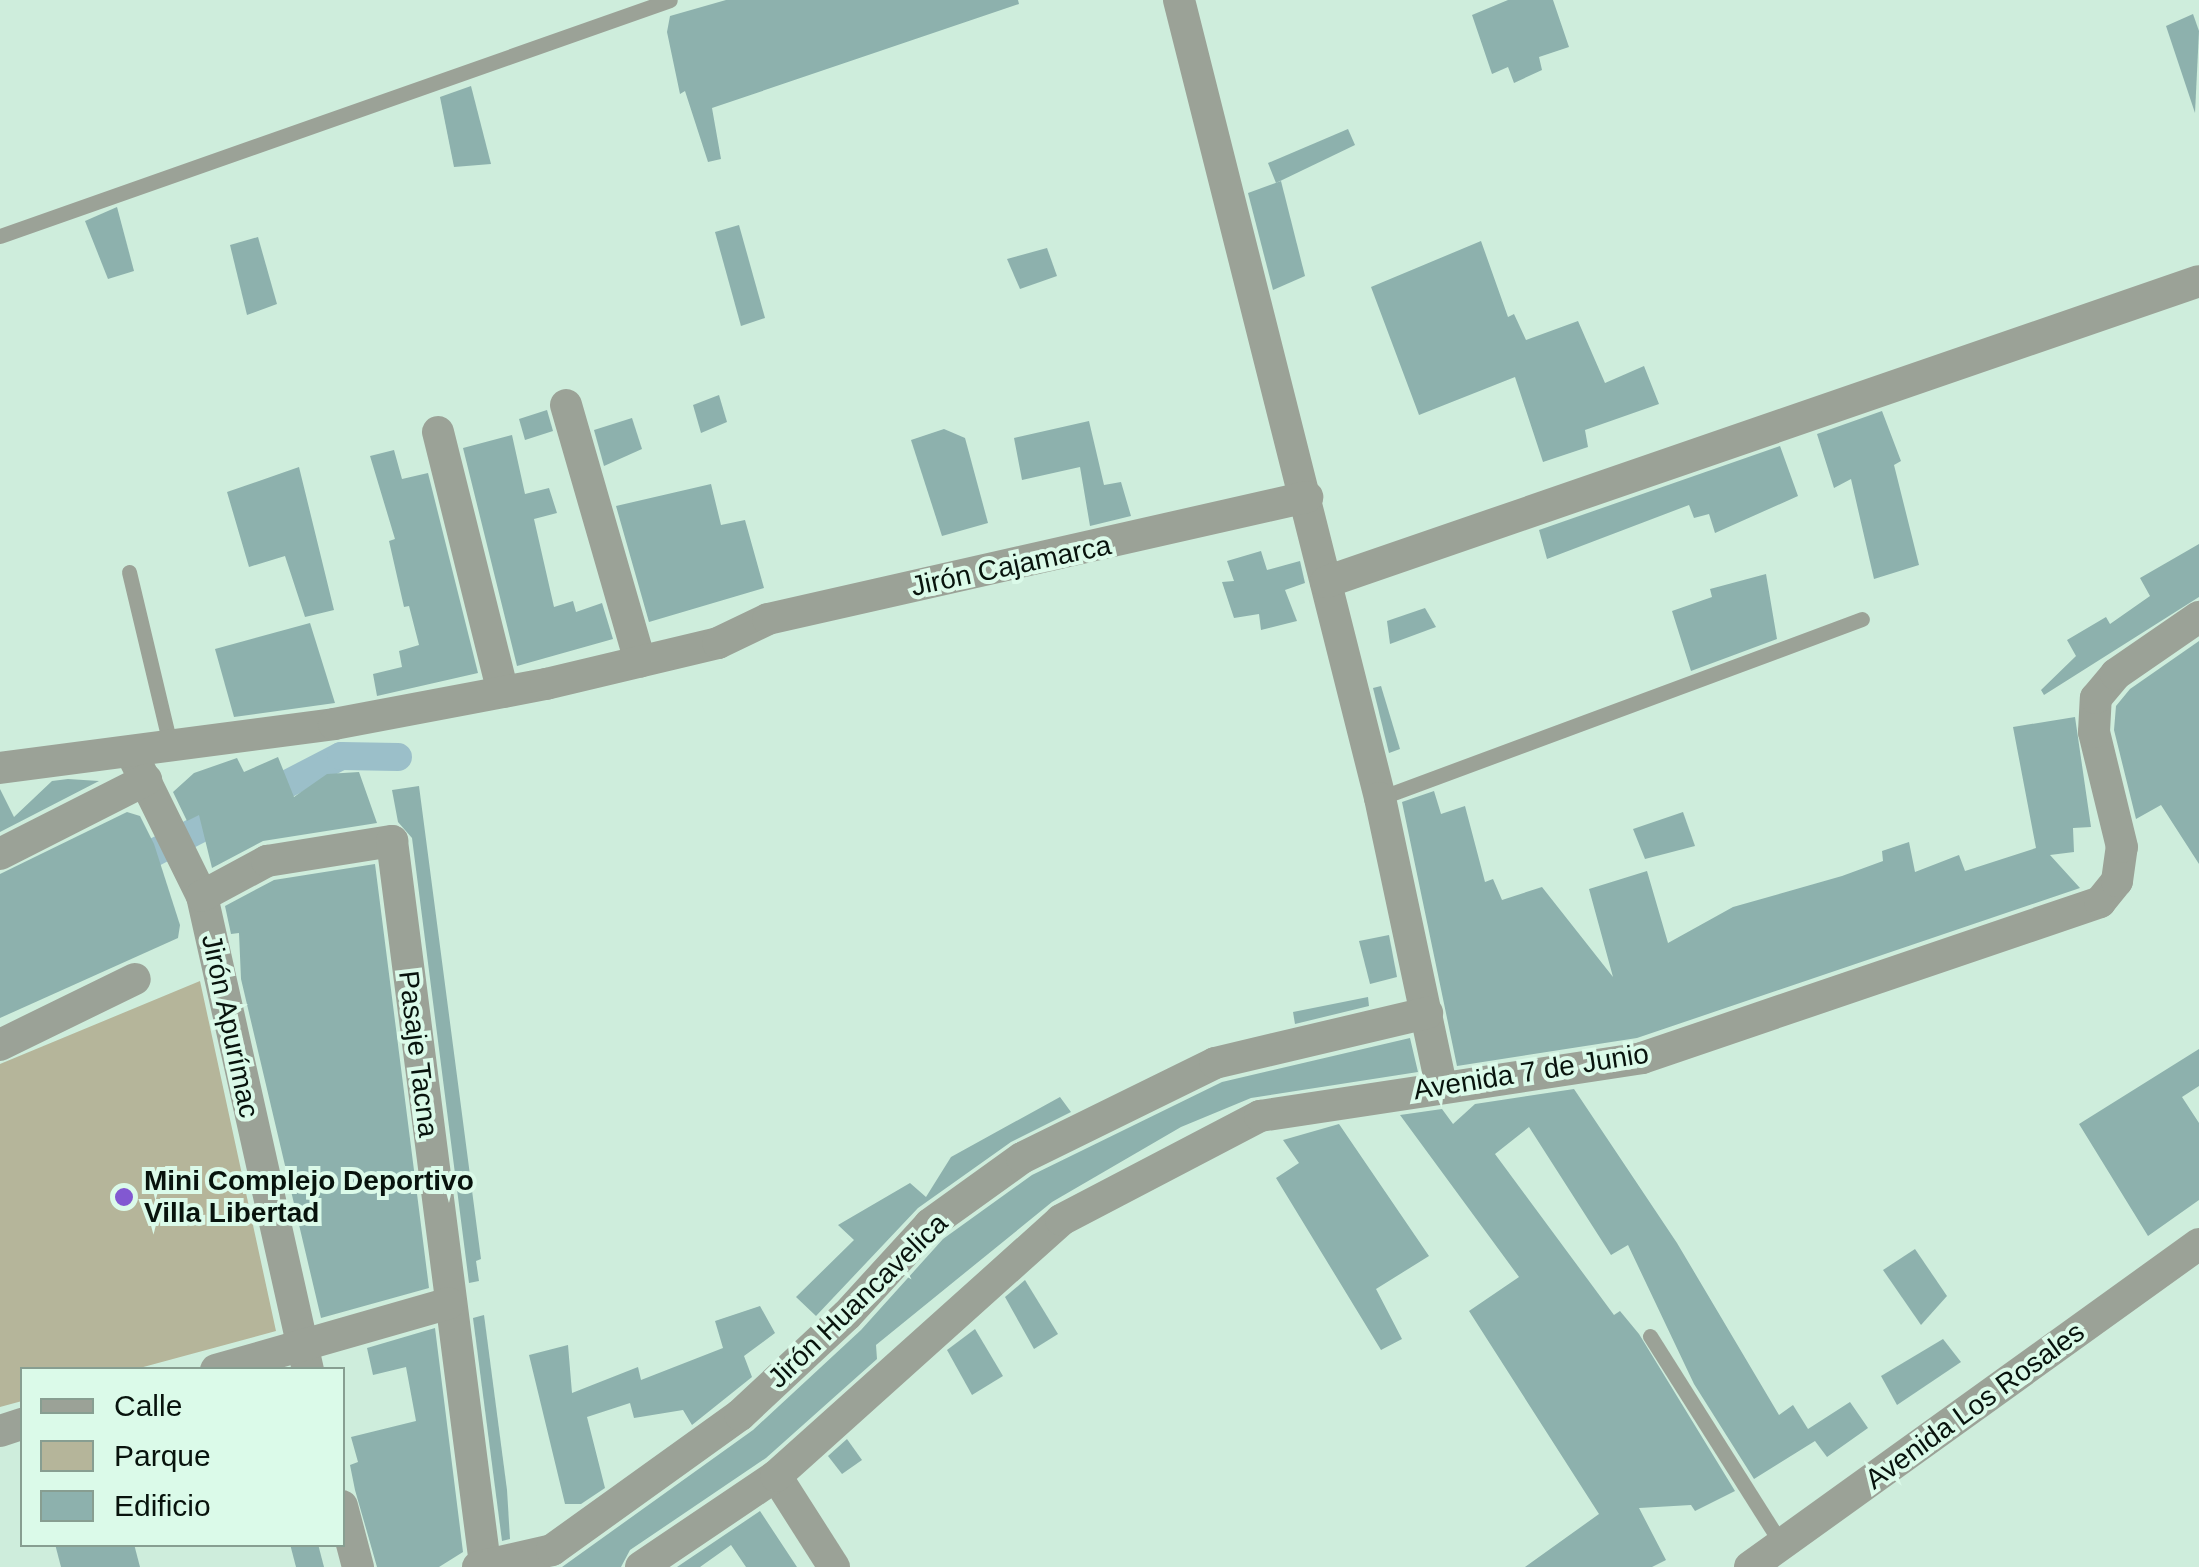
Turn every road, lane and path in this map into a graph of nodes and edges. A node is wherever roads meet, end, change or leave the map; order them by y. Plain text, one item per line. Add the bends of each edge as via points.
1 (670, 0) edge
2 (1180, 0) edge
3 (0, 236) edge
4 (2199, 281) edge
5 (566, 405) dead end
6 (438, 432) dead end
7 (1307, 497) junction
8 (129, 572) dead end
9 (1326, 582) junction
10 (2199, 617) edge
11 (1862, 619) dead end
12 (640, 662) junction
13 (503, 692) junction
14 (171, 748) junction
15 (139, 767) junction
16 (0, 768) edge
17 (1380, 798) junction
18 (0, 854) edge
19 (202, 896) junction
20 (135, 979) dead end
21 (1427, 1013) junction
22 (0, 1045) edge
23 (1441, 1086) junction
24 (2199, 1244) edge
25 (449, 1304) junction
26 (1650, 1336) dead end
27 (305, 1357) edge
28 (237, 1367) edge
29 (776, 1476) junction
30 (345, 1517) edge
31 (1769, 1559) edge
32 (482, 1566) edge
33 (358, 1567) edge
34 (641, 1567) edge
35 (834, 1567) edge

1 - 3 lane
2 - 7 street
4 - 9 street
5 - 12 street
6 - 13 street
7 - 9 street
7 - 12 street, Jirón Cajamarca via 768,619 718,643
8 - 14 lane
9 - 17 street
10 - 23 street, Avenida 7 de Junio via 2116,674 2096,698 2094,732 2122,847 2118,881 2100,902 1642,1058
11 - 17 lane
12 - 13 street, Jirón Cajamarca
13 - 14 street, Jirón Cajamarca
14 - 15 street, Jirón Cajamarca
15 - 16 street, Jirón Cajamarca
15 - 18 street
15 - 19 street, Jirón Apurímac
17 - 21 street
19 - 25 street, Pasaje Tacna via 267,861 392,841
19 - 27 street, Jirón Apurímac
20 - 22 street
21 - 23 street
21 - 32 street, Jirón Huancavelica via 1215,1063 1022,1158 930,1224 848,1316 740,1414 552,1550
23 - 29 street, Avenida 7 de Junio via 1260,1116 1061,1220
24 - 31 street, Avenida Los Rosales
25 - 27 street
25 - 32 street, Pasaje Tacna
26 - 31 lane
27 - 28 street
29 - 34 street, Avenida 7 de Junio
29 - 35 street
30 - 33 street

